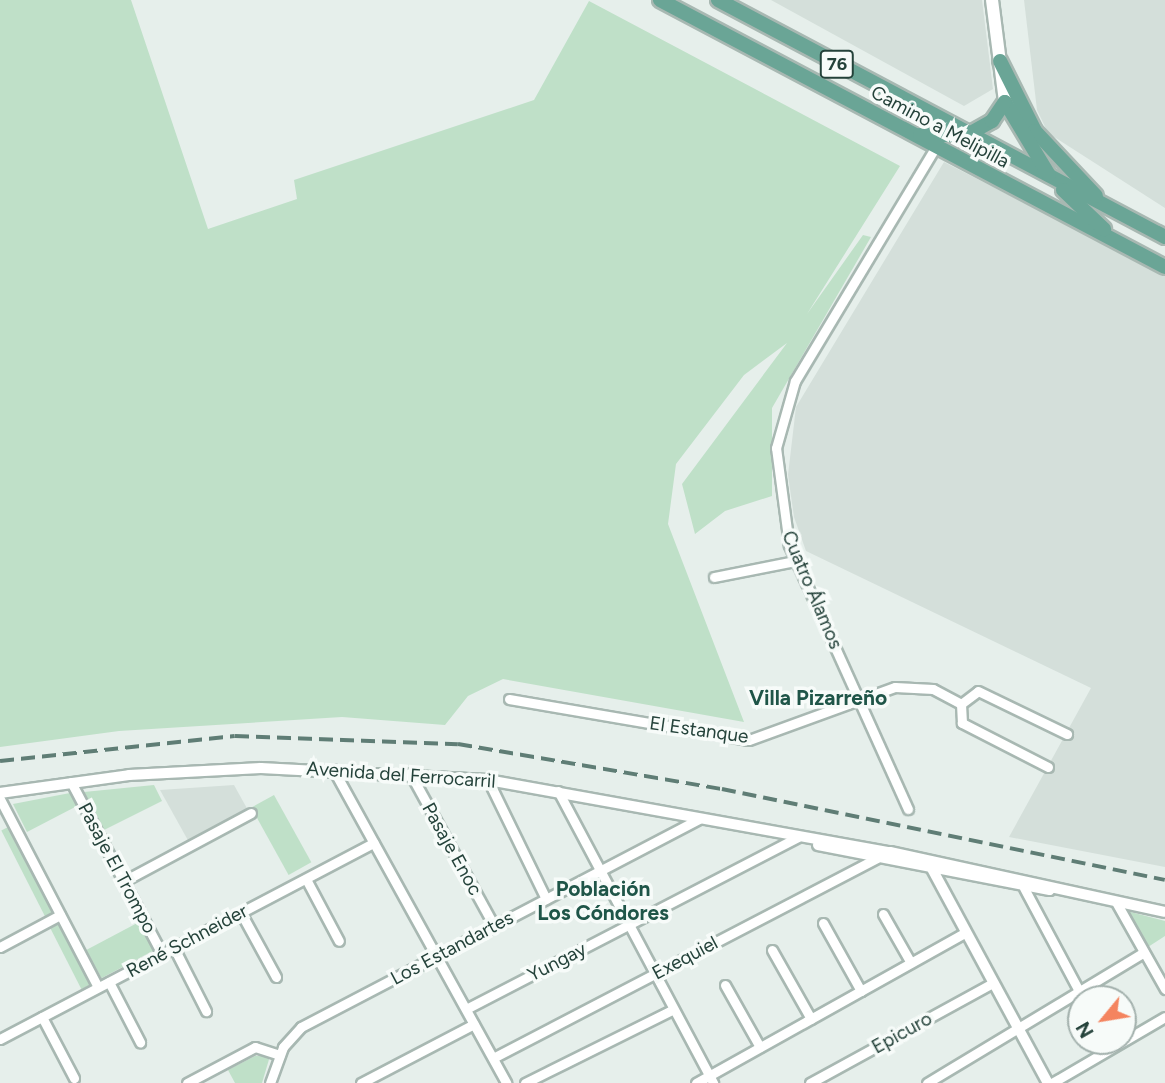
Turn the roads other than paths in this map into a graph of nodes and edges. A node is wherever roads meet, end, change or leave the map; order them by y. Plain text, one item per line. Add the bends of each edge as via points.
1 (660, 0) edge
2 (718, 0) edge
3 (992, 0) edge
4 (1000, 61) junction
5 (843, 67) junction
6 (1002, 80) junction
7 (830, 90) junction
8 (1005, 102) junction
9 (962, 132) junction
10 (913, 134) junction
11 (936, 146) junction
12 (1054, 181) junction
13 (1106, 208) junction
14 (1165, 237) edge
15 (1127, 248) junction
16 (1165, 267) edge
17 (795, 561) junction
18 (714, 577) dead end
19 (859, 698) junction
20 (509, 699) dead end
21 (961, 704) junction
22 (1067, 734) dead end
23 (1048, 767) dead end
24 (333, 768) junction
25 (410, 773) junction
26 (488, 780) junction
27 (71, 782) junction
28 (558, 791) junction
29 (0, 793) edge
30 (0, 799) edge
31 (908, 810) dead end
32 (251, 813) dead end
33 (698, 819) junction
34 (798, 836) junction
35 (374, 843) junction
36 (877, 858) junction
37 (929, 864) junction
38 (599, 871) junction
39 (306, 879) junction
40 (124, 881) junction
41 (1024, 888) junction
42 (1056, 890) junction
43 (546, 898) junction
44 (1116, 902) junction
45 (241, 912) junction
46 (1165, 912) edge
47 (883, 914) dead end
48 (60, 915) junction
49 (823, 923) dead end
50 (628, 925) junction
51 (494, 926) junction
52 (966, 932) junction
53 (339, 941) dead end
54 (0, 947) edge
55 (174, 948) junction
56 (772, 950) dead end
57 (1144, 952) junction
58 (162, 954) junction
59 (437, 956) junction
60 (911, 963) junction
61 (653, 975) junction
62 (276, 977) dead end
63 (109, 982) junction
64 (993, 983) junction
65 (725, 985) dead end
66 (1076, 985) edge
67 (1089, 985) edge
68 (98, 987) junction
69 (1165, 989) edge
70 (861, 991) junction
71 (1067, 999) edge
72 (466, 1009) junction
73 (672, 1010) junction
74 (206, 1011) dead end
75 (42, 1017) junction
76 (1165, 1017) edge
77 (811, 1019) junction
78 (474, 1024) junction
79 (1020, 1032) junction
80 (0, 1039) edge
81 (140, 1042) dead end
82 (760, 1047) junction
83 (280, 1055) junction
84 (493, 1058) junction
85 (74, 1078) dead end
86 (711, 1080) edge
87 (187, 1083) edge
88 (270, 1083) edge
89 (361, 1083) edge
90 (506, 1083) edge
91 (524, 1083) edge
92 (696, 1083) edge
93 (810, 1083) edge
94 (927, 1083) edge
95 (1050, 1083) edge

1 - 7 main road, Camino a Melipilla / 76
2 - 5 main road, Camino a Melipilla / 76
3 - 4 main road
4 - 6 main road
4 - 13 main road via 1040,138
5 - 7 main road
5 - 9 main road, Camino a Melipilla / 76
6 - 8 main road
6 - 9 main road via 987,113
7 - 10 main road, Camino a Melipilla / 76
8 - 9 main road via 992,121
8 - 12 main road
9 - 10 main road
9 - 12 main road, Camino a Melipilla / 76
10 - 11 main road, Camino a Melipilla / 76
11 - 15 main road, Camino a Melipilla / 76
11 - 17 street, Cuatro Álamos via 783,409 776,475
12 - 13 main road, Camino a Melipilla / 76
12 - 15 main road
13 - 14 main road, Camino a Melipilla / 76
15 - 16 main road, Camino a Melipilla / 76
17 - 18 street
17 - 19 street, Cuatro Álamos
19 - 20 street, El Estanque via 749,740
19 - 21 street, El Estanque via 910,685
19 - 31 street, Cuatro Álamos
21 - 22 street via 978,691
21 - 23 street via 962,723
24 - 25 street, Avenida del Ferrocarril
24 - 27 street, Avenida del Ferrocarril via 212,769
24 - 35 street
25 - 26 street, Avenida del Ferrocarril
25 - 51 street, Pasaje Enoc
26 - 28 street, Avenida del Ferrocarril
26 - 43 street
27 - 29 street, Avenida del Ferrocarril
27 - 40 street, Pasaje El Trompo
28 - 33 street, Avenida del Ferrocarril
28 - 38 street
30 - 48 street
32 - 40 street
33 - 34 street, Avenida del Ferrocarril
33 - 38 street, Los Estandartes
34 - 36 street, Avenida del Ferrocarril
34 - 37 street, Avenida del Ferrocarril
34 - 50 street, Yungay
35 - 39 street, René Schneider
35 - 59 street
36 - 37 street, Avenida del Ferrocarril
36 - 61 street, Exequiel
37 - 41 street, Avenida del Ferrocarril
37 - 42 street, Avenida del Ferrocarril
37 - 52 street
38 - 43 street, Los Estandartes
38 - 50 street
39 - 45 street, René Schneider
39 - 53 street
40 - 58 street, Pasaje El Trompo
41 - 42 street, Avenida del Ferrocarril
41 - 66 street
42 - 44 street, Avenida del Ferrocarril
43 - 51 street, Los Estandartes
44 - 46 street, Avenida del Ferrocarril
44 - 57 street
45 - 55 street, René Schneider
45 - 62 street
47 - 60 street
48 - 54 street
48 - 68 street
49 - 70 street
50 - 61 street
50 - 72 street, Yungay
51 - 59 street, Los Estandartes
52 - 60 street
52 - 64 street
55 - 58 street, René Schneider
55 - 74 street, Pasaje El Trompo
56 - 77 street
57 - 67 street
57 - 69 street
58 - 63 street, René Schneider
59 - 72 street
59 - 83 street, Los Estandartes via 301,1027
60 - 70 street
61 - 73 street
61 - 84 street, Exequiel
63 - 68 street, René Schneider
63 - 81 street
64 - 79 street
64 - 93 street, Epicuro
65 - 82 street
68 - 75 street, René Schneider
70 - 77 street
71 - 79 street
72 - 78 street
73 - 86 street
73 - 91 street
75 - 80 street, René Schneider
75 - 85 street
76 - 95 street
77 - 82 street
78 - 84 street
78 - 89 street
79 - 94 street
79 - 95 street
82 - 86 street
83 - 87 street via 255,1047
83 - 88 street, Los Estandartes
84 - 90 street
86 - 92 street

